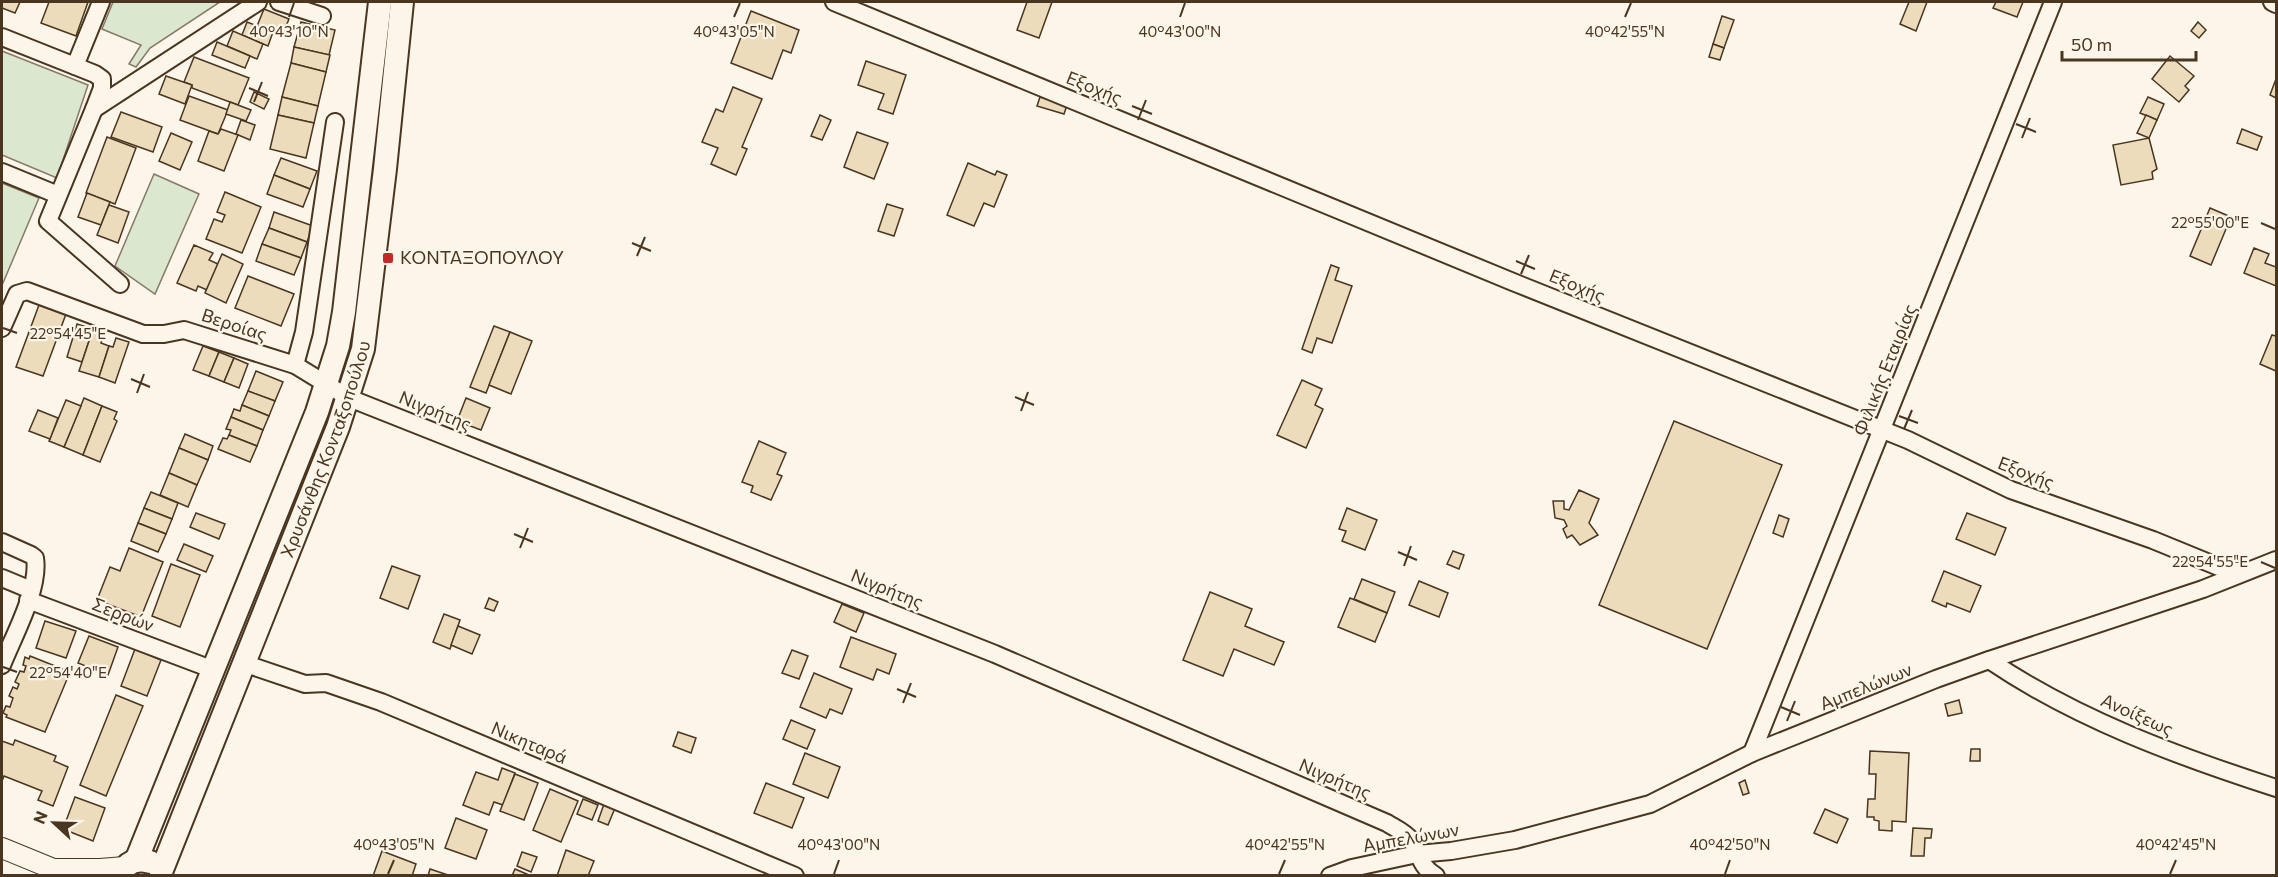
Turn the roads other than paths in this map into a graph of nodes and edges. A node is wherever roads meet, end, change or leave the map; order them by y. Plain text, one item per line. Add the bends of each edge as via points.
1 (101, 2) edge
2 (258, 2) edge
3 (279, 2) edge
4 (380, 2) edge
5 (402, 2) edge
6 (834, 2) edge
7 (2053, 2) edge
8 (2271, 2) edge
9 (2277, 3) edge
10 (322, 16) dead end
11 (2, 37) edge
12 (75, 66) junction
13 (94, 109) junction
14 (335, 122) dead end
15 (2, 172) edge
16 (58, 195) junction
17 (120, 284) dead end
18 (2, 323) edge
19 (295, 365) junction
20 (327, 385) junction
21 (349, 398) junction
22 (1883, 430) junction
23 (2, 542) edge
24 (2277, 560) edge
25 (2242, 572) junction
26 (2, 578) edge
27 (30, 595) junction
28 (1989, 660) junction
29 (243, 663) junction
30 (2, 665) edge
31 (214, 670) junction
32 (1752, 753) junction
33 (2277, 788) edge
34 (2, 848) edge
35 (1417, 854) junction
36 (127, 868) edge
37 (60, 872) edge
38 (162, 874) edge
39 (795, 876) edge
40 (1330, 876) edge
41 (1436, 876) edge

1 - 12 street
2 - 13 street
3 - 10 street
4 - 20 main road, Χρυσάνθης Κονταξοπούλου via 344,312
5 - 21 main road, Χρυσάνθης Κονταξοπούλου via 363,349
6 - 22 street, Εξοχής
7 - 22 street, Φιλικής Εταιρίας
8 - 9 street
11 - 12 street
12 - 13 street via 102,79
13 - 16 street
14 - 19 street via 304,332
15 - 16 street
16 - 17 street via 48,221
18 - 19 street, Βεροίας via 21,292 39,294 143,333 184,330
19 - 20 street, Βεροίας
20 - 21 street, Νιγρήτης
20 - 31 main road, Χρυσάνθης Κονταξοπούλου
21 - 29 main road, Χρυσάνθης Κονταξοπούλου
21 - 35 street, Νιγρήτης via 995,654 1387,823 1405,834
22 - 25 street, Εξοχής via 2011,490
22 - 32 street, Φιλικής Εταιρίας
23 - 27 street via 35,558
24 - 25 street, Αμπελώνων
25 - 28 street, Αμπελώνων via 2192,593
26 - 27 street, Σερρών
27 - 30 street
27 - 31 street, Σερρών
28 - 32 street, Αμπελώνων
28 - 33 street, Ανοίξεως via 2023,683 2130,735
29 - 38 main road, Χρυσάνθης Κονταξοπούλου
29 - 39 street, Νικηταρά via 305,684 326,682 381,702
31 - 36 main road, Χρυσάνθης Κονταξοπούλου
32 - 35 street, Αμπελώνων via 1640,807 1515,840
34 - 37 street
35 - 40 street, Αμπελώνων
35 - 41 street, Νιγρήτης via 1422,865
36 - 37 street
36 - 38 main road via 150,862

